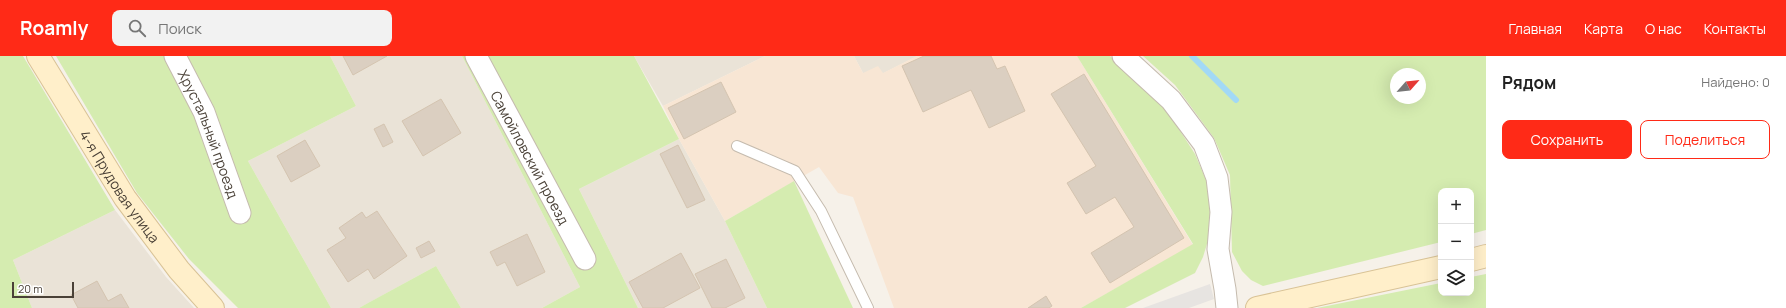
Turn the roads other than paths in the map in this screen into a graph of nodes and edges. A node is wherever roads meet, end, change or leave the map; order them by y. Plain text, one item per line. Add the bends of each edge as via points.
1 (38, 56) edge
2 (175, 56) edge
3 (476, 56) edge
4 (1123, 56) edge
5 (736, 146) dead end
6 (240, 213) dead end
7 (1486, 256) edge
8 (585, 259) dead end
9 (1474, 259) edge
10 (1438, 268) edge
11 (213, 308) edge
12 (868, 308) edge
13 (1227, 308) edge
14 (1257, 308) edge

1 - 11 main road, 4-я Прудовая улица via 125,198 179,270
2 - 6 street, Хрустальный проезд via 204,112
3 - 8 street, Самойловский проезд
4 - 13 street via 1171,100 1204,144 1217,178 1221,212 1218,249
5 - 12 lane via 795,171 821,211
7 - 9 main road
10 - 14 main road

